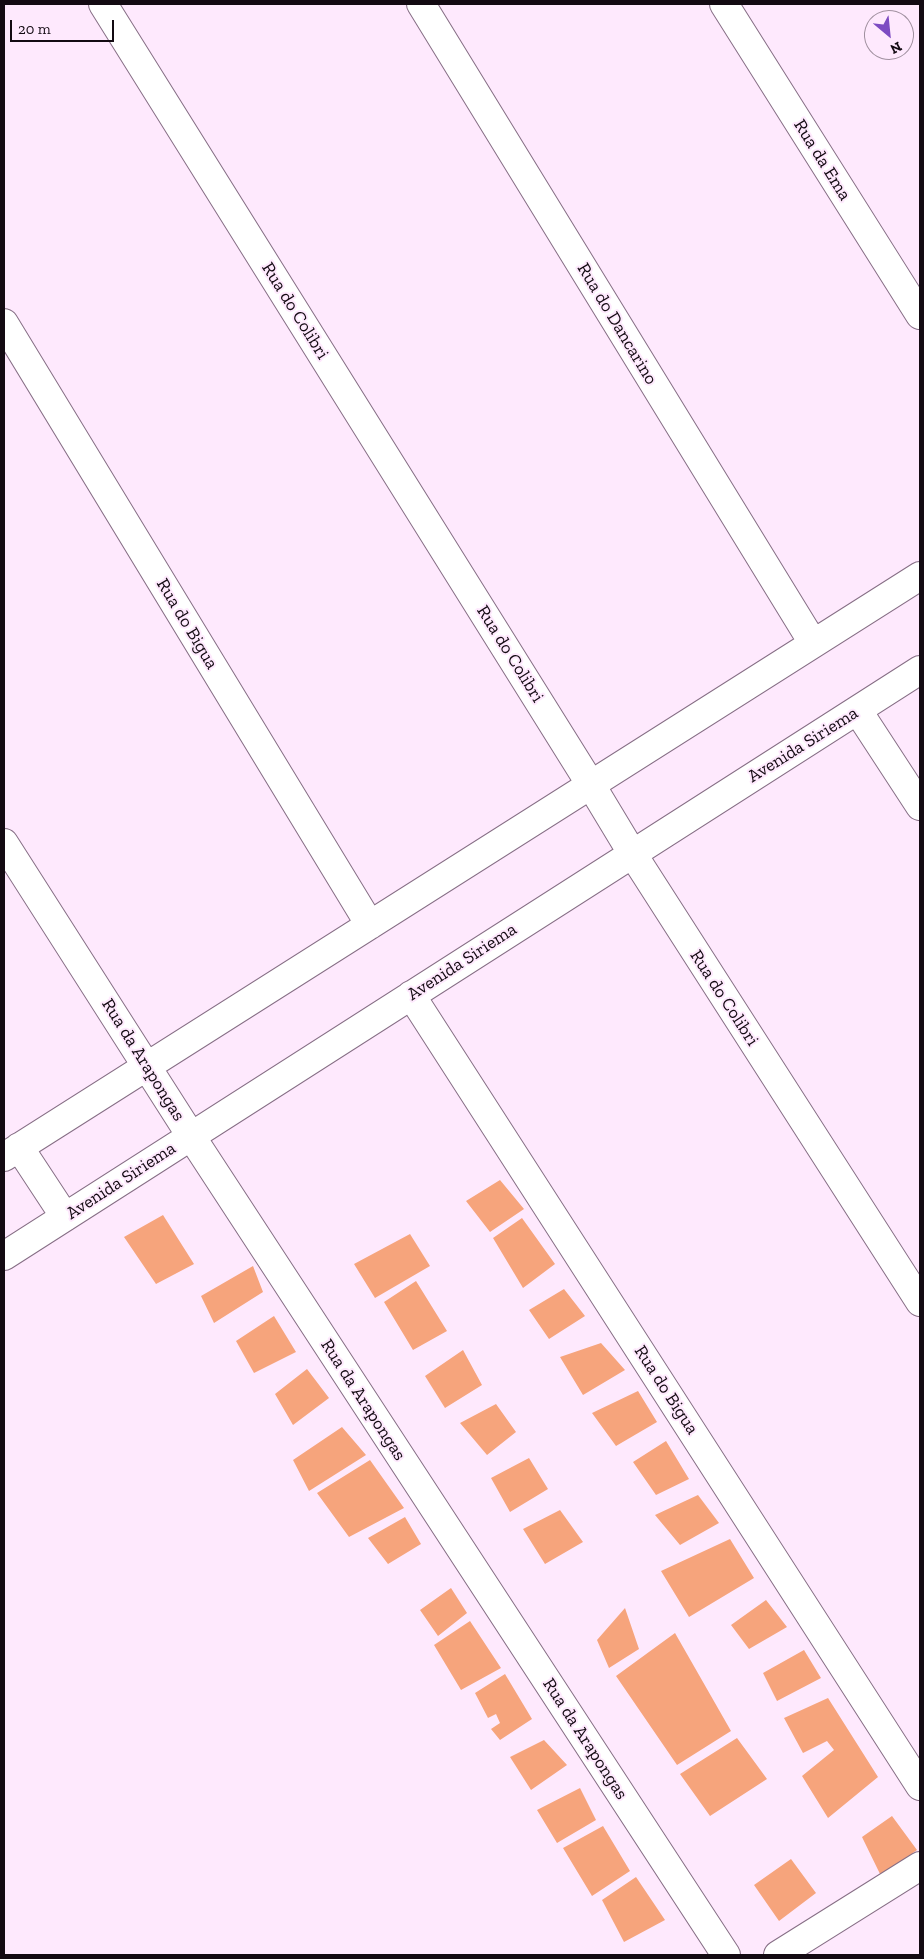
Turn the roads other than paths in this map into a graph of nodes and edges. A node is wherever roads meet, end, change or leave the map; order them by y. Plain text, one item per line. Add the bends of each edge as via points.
1 (103, 4) edge
2 (421, 4) edge
3 (724, 4) edge
4 (920, 315) edge
5 (4, 323) edge
6 (920, 576) edge
7 (813, 643) junction
8 (920, 670) edge
9 (858, 711) junction
10 (591, 785) junction
11 (920, 806) edge
12 (4, 843) edge
13 (632, 853) junction
14 (370, 926) junction
15 (411, 995) junction
16 (147, 1066) junction
17 (190, 1136) junction
18 (11, 1152) edge
19 (65, 1217) junction
20 (4, 1256) edge
21 (920, 1302) edge
22 (920, 1786) edge
23 (920, 1866) edge
24 (726, 1955) edge
25 (778, 1955) edge

1 - 10 street, Rua do Colibri
2 - 7 street, Rua do Dancarino
3 - 4 street, Rua da Ema
5 - 14 street, Rua do Bigua
6 - 7 street
7 - 10 street
8 - 9 street, Avenida Siriema
9 - 11 street
9 - 13 street, Avenida Siriema
10 - 13 street, Rua do Colibri
10 - 14 street
12 - 16 street, Rua da Arapongas
13 - 15 street, Avenida Siriema
13 - 21 street, Rua do Colibri
14 - 16 street
15 - 17 street, Avenida Siriema
15 - 22 street, Rua do Bigua
16 - 17 street, Rua da Arapongas
16 - 18 street
17 - 19 street, Avenida Siriema
17 - 24 street, Rua da Arapongas
18 - 19 street
19 - 20 street, Avenida Siriema
23 - 25 street

